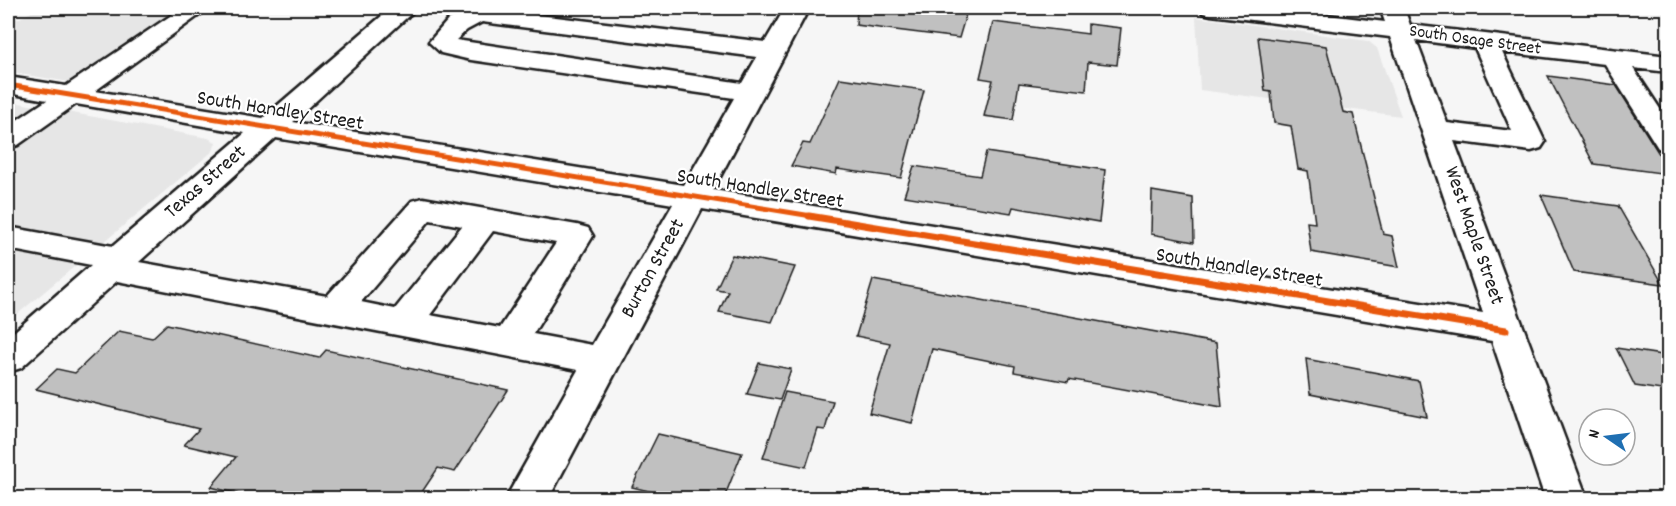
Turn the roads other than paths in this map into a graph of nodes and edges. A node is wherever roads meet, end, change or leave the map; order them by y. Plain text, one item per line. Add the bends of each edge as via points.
1 (197, 8) edge
2 (364, 8) edge
3 (797, 8) edge
4 (1211, 8) edge
5 (402, 10) edge
6 (1396, 19) edge
7 (1485, 44) junction
8 (773, 51) junction
9 (1614, 58) junction
10 (1668, 64) edge
11 (8, 85) edge
12 (751, 92) junction
13 (72, 95) junction
14 (269, 127) junction
15 (1436, 130) junction
16 (8, 139) edge
17 (1668, 142) edge
18 (694, 196) junction
19 (485, 219) junction
20 (8, 238) edge
21 (114, 264) junction
22 (335, 310) junction
23 (404, 323) junction
24 (1506, 330) junction
25 (509, 343) junction
26 (8, 358) edge
27 (603, 361) junction
28 (527, 498) edge
29 (1566, 498) edge

1 - 13 street
2 - 5 street
3 - 8 street, Burton Street
4 - 6 street, South Osage Street
5 - 14 street, Texas Street
6 - 7 street, South Osage Street
6 - 15 street, West Maple Street
7 - 9 street, South Osage Street
7 - 15 street via 1531,142
8 - 12 street, Burton Street
8 - 12 street via 481,15 463,20 449,30 442,42 450,48 471,52
9 - 10 street, South Osage Street
9 - 17 street
11 - 13 street, South Handley Street
12 - 18 street, Burton Street
13 - 14 street, South Handley Street
13 - 16 street
14 - 18 street, South Handley Street
14 - 21 street, Texas Street
15 - 24 street, West Maple Street
18 - 24 street, South Handley Street
18 - 27 street, Burton Street
19 - 22 street via 423,208
19 - 23 street
19 - 25 street via 577,236
20 - 21 street
21 - 22 street
21 - 26 street, Texas Street
22 - 23 street
23 - 25 street
24 - 29 street, West Maple Street
25 - 27 street
27 - 28 street, Burton Street

